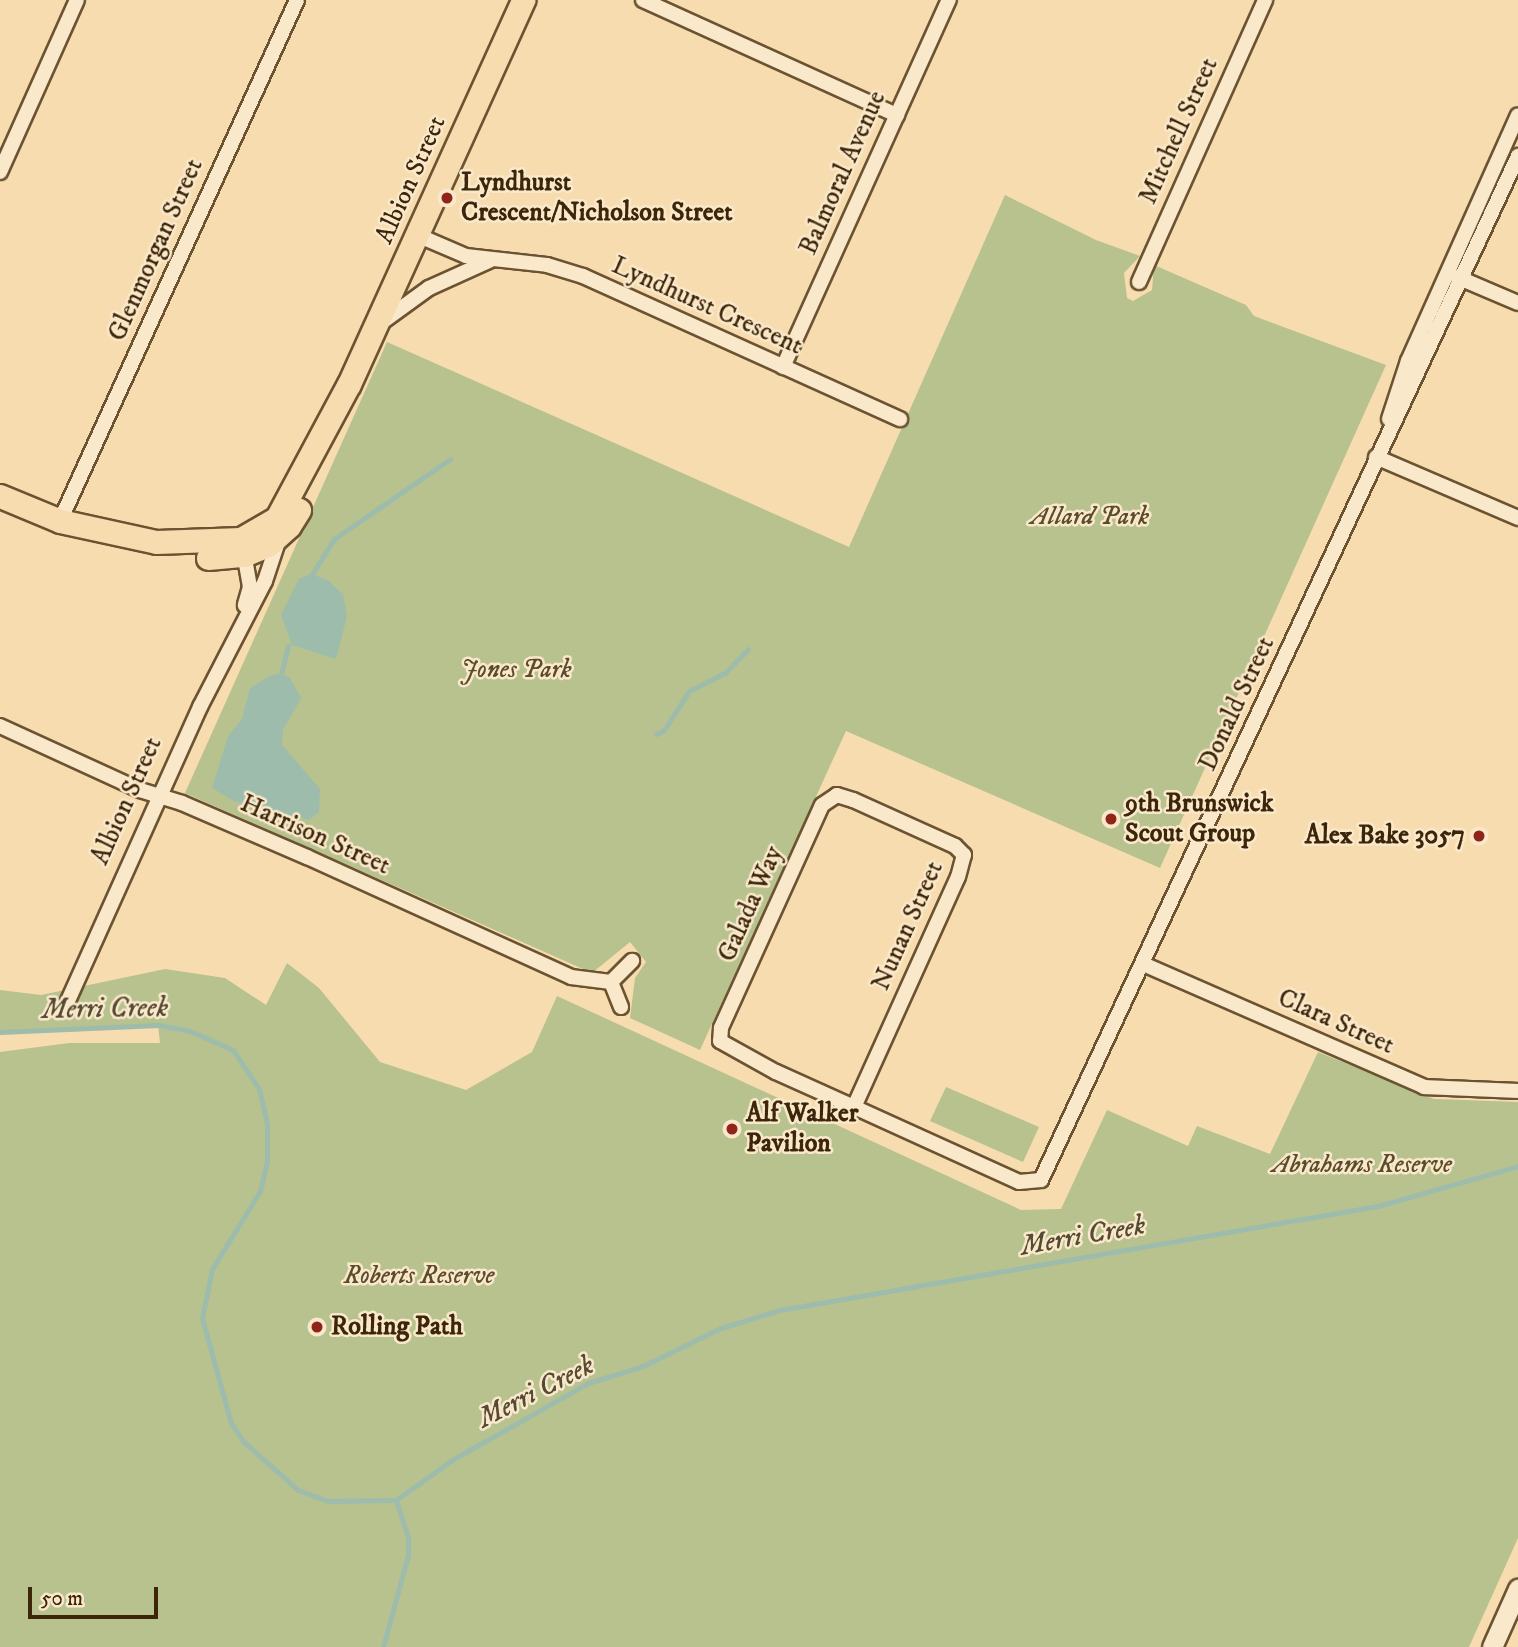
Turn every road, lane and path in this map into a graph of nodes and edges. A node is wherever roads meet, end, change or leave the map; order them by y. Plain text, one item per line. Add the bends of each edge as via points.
1 (77, 0) edge
2 (297, 0) edge
3 (523, 0) edge
4 (643, 0) edge
5 (949, 0) edge
6 (1265, 0) edge
7 (897, 115) junction
8 (1518, 116) edge
9 (1518, 156) edge
10 (0, 172) edge
11 (417, 235) junction
12 (489, 261) junction
13 (1446, 273) junction
14 (1463, 280) junction
15 (1139, 282) dead end
16 (1518, 303) edge
17 (374, 328) junction
18 (783, 367) junction
19 (349, 384) junction
20 (900, 418) dead end
21 (1376, 457) junction
22 (0, 495) edge
23 (1518, 519) edge
24 (60, 521) junction
25 (280, 536) junction
26 (243, 547) junction
27 (240, 624) junction
28 (0, 726) edge
29 (837, 795) joint
30 (160, 796) junction
31 (632, 961) dead end
32 (1143, 964) junction
33 (611, 982) junction
34 (67, 1003) dead end
35 (621, 1007) dead end
36 (1518, 1091) edge
37 (854, 1107) junction
38 (1518, 1589) edge
39 (1492, 1647) edge

1 - 10 street
2 - 24 street, Glenmorgan Street
3 - 11 main road, Albion Street
4 - 7 street
5 - 7 street, Balmoral Avenue
6 - 15 street, Mitchell Street
7 - 18 street, Balmoral Avenue
8 - 13 street, Donald Street
9 - 14 street, Donald Street
11 - 12 street, Lyndhurst Crescent
11 - 17 main road, Albion Street
12 - 17 street, Lyndhurst Crescent via 429,288
12 - 18 street, Lyndhurst Crescent via 547,264 575,274
13 - 14 street
13 - 21 street, Donald Street via 1408,361
14 - 16 street
14 - 21 street, Donald Street
17 - 19 main road, Albion Street
18 - 20 street, Lyndhurst Crescent
19 - 25 main road, Albion Street via 298,512
19 - 26 main road, Albion Street via 285,506
21 - 23 street
21 - 32 street, Donald Street
22 - 24 main road
24 - 26 main road via 136,540
25 - 26 main road
25 - 27 street, Albion Street via 265,582
26 - 27 street, Albion Street via 250,587
27 - 30 street, Albion Street
28 - 30 street, Harrison Street
29 - 37 street, Nunan Street via 955,846 964,855
29 - 37 street, Galada Way via 822,805 721,1028 720,1041
30 - 33 street, Harrison Street via 307,857 571,978
30 - 34 street, Albion Street
31 - 33 street
32 - 36 street, Clara Street via 1424,1087
32 - 37 street, Donald Street via 1050,1169 1035,1183 1023,1183
33 - 35 street
38 - 39 main road

